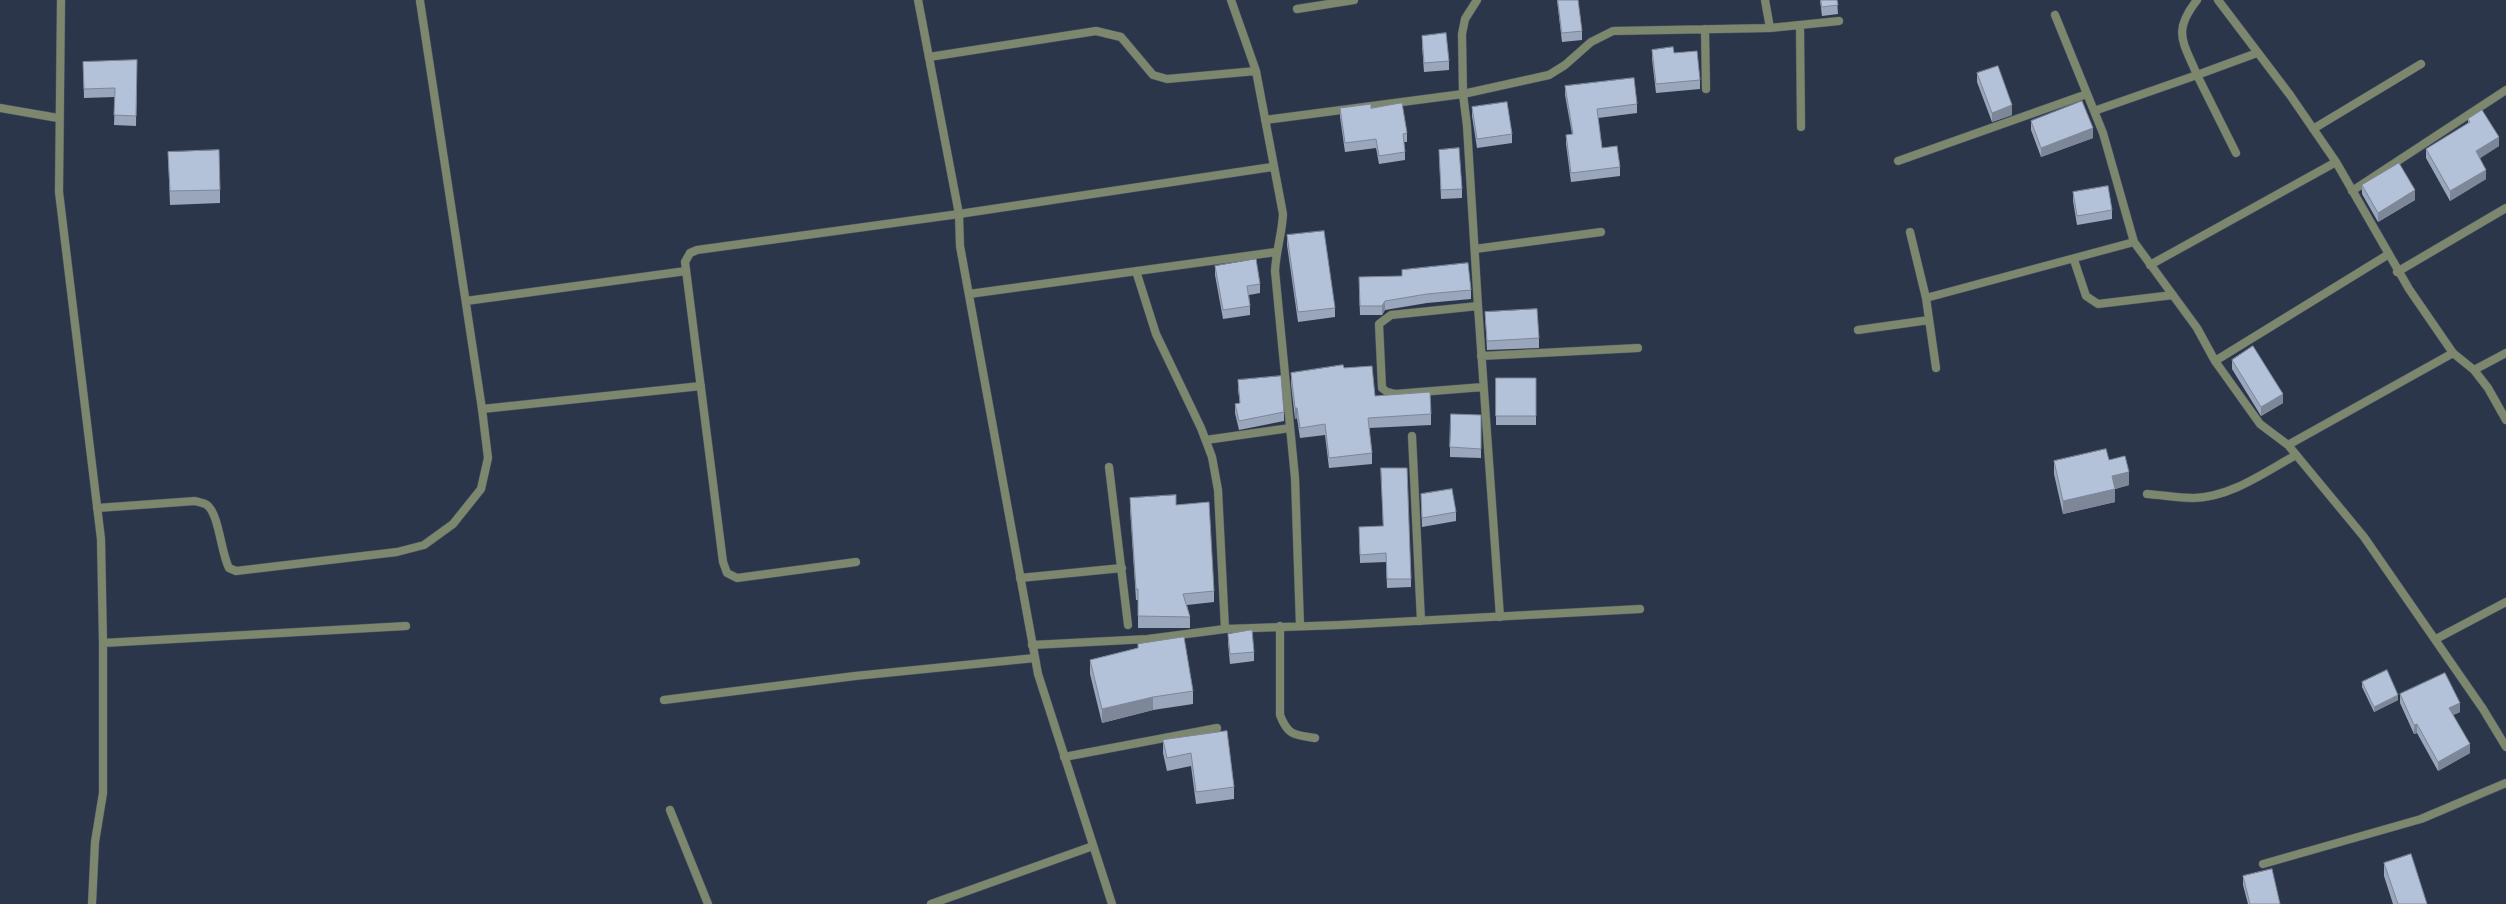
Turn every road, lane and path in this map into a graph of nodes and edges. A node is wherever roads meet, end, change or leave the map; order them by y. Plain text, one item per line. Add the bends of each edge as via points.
1 (61, 0) edge
2 (918, 0) edge
3 (1230, 0) edge
4 (1354, 0) edge
5 (1477, 0) edge
6 (1765, 0) edge
7 (2197, 0) edge
8 (2218, 0) edge
9 (420, 1) edge
10 (1297, 9) dead end
11 (2055, 15) dead end
12 (1839, 21) dead end
13 (1800, 25) junction
14 (1770, 28) junction
15 (1705, 29) junction
16 (2257, 53) junction
17 (929, 57) junction
18 (2421, 64) dead end
19 (1256, 71) junction
20 (2197, 75) junction
21 (1706, 88) dead end
22 (2506, 90) edge
23 (1463, 94) junction
24 (2087, 94) junction
25 (0, 108) edge
26 (2094, 111) junction
27 (58, 118) junction
28 (1265, 120) junction
29 (1801, 127) dead end
30 (2314, 129) junction
31 (2236, 153) dead end
32 (1898, 161) dead end
33 (2336, 162) junction
34 (1272, 166) junction
35 (2352, 191) junction
36 (2506, 208) edge
37 (959, 214) junction
38 (1601, 232) dead end
39 (1910, 232) dead end
40 (2134, 242) junction
41 (1475, 249) junction
42 (1276, 252) junction
43 (2389, 254) junction
44 (2074, 260) junction
45 (2150, 265) junction
46 (686, 271) junction
47 (1136, 271) junction
48 (2398, 272) junction
49 (969, 294) junction
50 (2173, 295) junction
51 (1926, 298) junction
52 (466, 301) junction
53 (1478, 306) junction
54 (1929, 320) junction
55 (1858, 330) dead end
56 (1638, 348) dead end
57 (2453, 353) junction
58 (2506, 353) edge
59 (1481, 356) junction
60 (2215, 361) junction
61 (1936, 368) dead end
62 (2474, 370) junction
63 (701, 386) junction
64 (1483, 387) junction
65 (482, 409) junction
66 (2506, 420) edge
67 (1290, 428) junction
68 (1412, 436) dead end
69 (1206, 440) junction
70 (2288, 445) junction
71 (2296, 455) junction
72 (1109, 468) dead end
73 (2147, 494) dead end
74 (97, 508) junction
75 (856, 562) dead end
76 (1122, 568) junction
77 (1020, 578) junction
78 (2506, 602) edge
79 (1640, 609) dead end
80 (1500, 617) junction
81 (1421, 621) junction
82 (1128, 625) dead end
83 (406, 626) dead end
84 (1280, 626) junction
85 (1300, 626) junction
86 (1225, 629) junction
87 (2436, 639) junction
88 (103, 643) junction
89 (1032, 645) junction
90 (1035, 658) junction
91 (664, 700) dead end
92 (1217, 728) dead end
93 (1315, 738) dead end
94 (2506, 747) edge
95 (1064, 758) junction
96 (2506, 783) edge
97 (670, 810) dead end
98 (1093, 846) junction
99 (2263, 864) dead end
100 (92, 904) edge
101 (708, 904) edge
102 (931, 904) edge
103 (1112, 904) edge

1 - 27 street
2 - 17 street
3 - 19 street
4 - 10 street
5 - 23 street via 1465,19 1462,34
6 - 14 street
7 - 20 street via 2184,18 2181,37
8 - 16 street
9 - 52 street
11 - 24 street
12 - 13 street
13 - 14 street
13 - 29 street
14 - 15 street
15 - 21 street
15 - 23 street via 1613,31 1590,42 1565,65 1549,75
16 - 20 street
16 - 30 street
17 - 19 street via 1096,31 1122,37 1153,76 1167,79
17 - 37 street
18 - 30 street
19 - 28 street
20 - 26 street
20 - 31 street
22 - 35 street
23 - 28 street
23 - 41 street
24 - 26 street
24 - 32 street
25 - 27 street
26 - 40 street via 2103,133
27 - 74 street via 59,192
28 - 34 street
30 - 33 street
33 - 35 street
33 - 45 street
34 - 37 street
34 - 42 street via 1283,214 1282,233
35 - 43 street
36 - 48 street
37 - 46 street via 697,250 690,253 685,262
37 - 49 street via 960,246
38 - 41 street
39 - 51 street
40 - 44 street
40 - 45 street
41 - 53 street
42 - 47 street
42 - 67 street via 1275,271
43 - 48 street
43 - 60 street
44 - 50 street via 2086,296 2098,304
44 - 51 street
45 - 50 street
46 - 52 street
46 - 63 street
47 - 49 street
47 - 69 street via 1156,334
48 - 57 street
49 - 77 street
50 - 60 street via 2197,328
51 - 54 street
52 - 65 street
53 - 59 street
53 - 64 street via 1391,315 1385,318 1379,324 1382,388 1395,394
54 - 55 street
54 - 61 street
56 - 59 street
57 - 62 street
57 - 70 street
58 - 62 street
59 - 64 street
60 - 70 street via 2260,424
62 - 66 street via 2488,388
63 - 65 street
63 - 75 street via 723,562 727,573 737,578
64 - 80 street
65 - 74 street via 488,458 481,489 453,524 424,545 397,552 236,571 229,568 225,560 213,514 207,505 195,501
67 - 69 street
67 - 85 street via 1295,478
68 - 81 street
69 - 86 street via 1218,490
70 - 71 street
71 - 73 street via 2254,479 2212,495 2194,498
71 - 87 street via 2364,537
72 - 76 street
74 - 88 street via 101,539
76 - 77 street
76 - 82 street
77 - 89 street
78 - 87 street
79 - 80 street
80 - 81 street
81 - 85 street
83 - 88 street
84 - 85 street
84 - 86 street
84 - 93 street via 1280,715 1292,734
86 - 89 street via 1148,639
87 - 94 street
88 - 100 street via 103,793 95,842
89 - 90 street
90 - 91 street via 856,676
90 - 95 street
92 - 95 street
95 - 98 street
96 - 99 street via 2421,819
97 - 101 street
98 - 102 street
98 - 103 street

